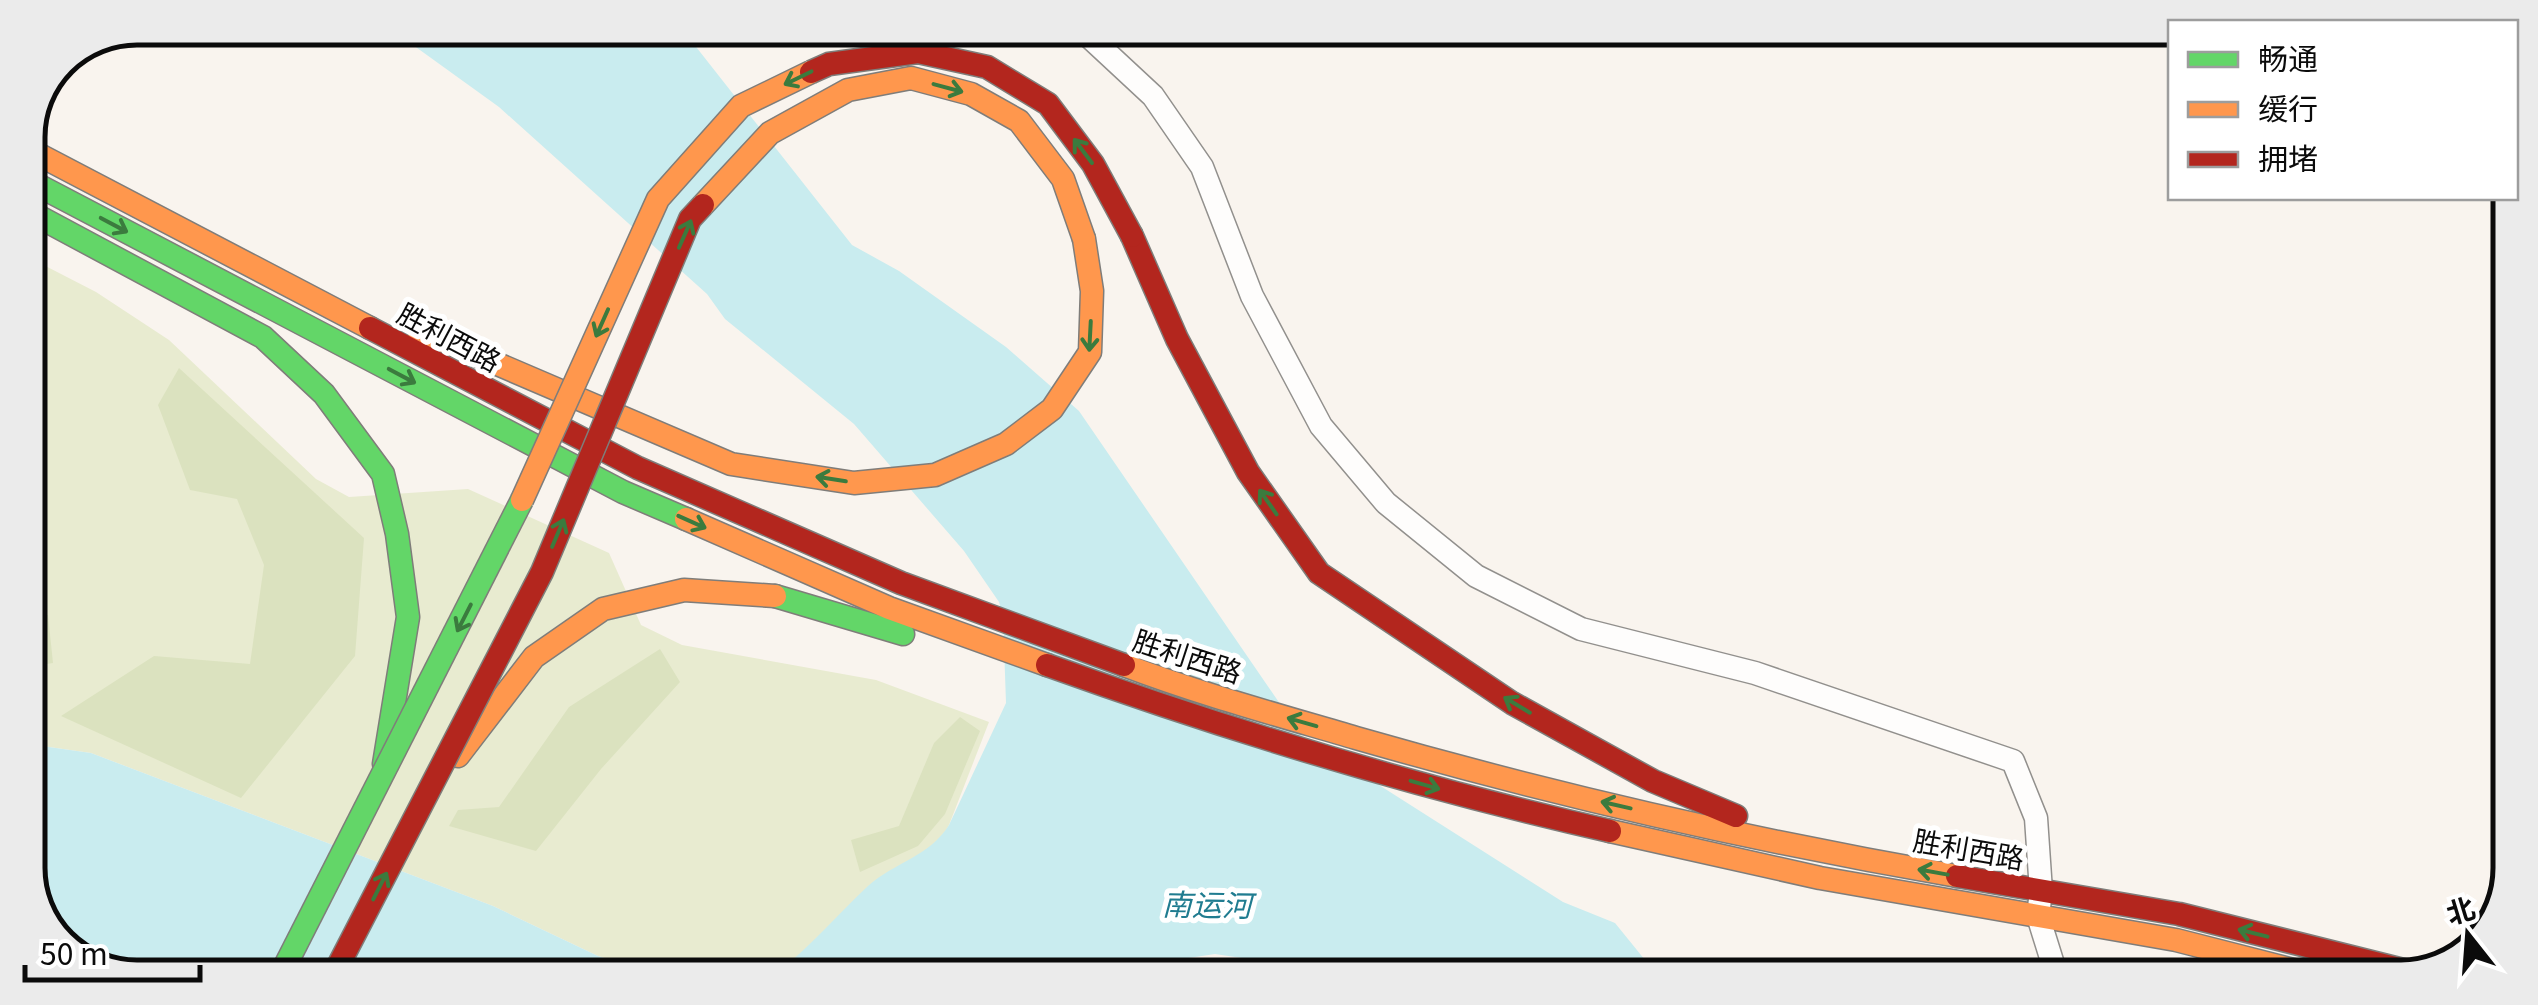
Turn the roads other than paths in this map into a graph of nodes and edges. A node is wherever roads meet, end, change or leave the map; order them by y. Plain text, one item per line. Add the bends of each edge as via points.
1 (1098, 45) edge
2 (45, 158) edge
3 (45, 189) edge
4 (45, 220) edge
5 (166, 222) junction
6 (1183, 714) junction
7 (382, 776) junction
8 (423, 802) junction
9 (1825, 853) junction
10 (2041, 891) junction
11 (2038, 916) junction
12 (288, 960) edge
13 (341, 960) edge
14 (2052, 960) edge
15 (2255, 960) edge
16 (2363, 960) edge

1 - 10 street via 1153,96 1202,167 1252,296 1321,426 1386,503 1476,576 1581,629 1754,672 2013,761 2036,818
2 - 5 main road, 胜利西路
3 -> 6 main road, 胜利西路 via 623,492 889,608
4 - 7 main road, bridge via 263,337 324,394 383,474 408,618
8 -> 5 main road, bridge via 542,572 690,220 770,133 848,90 911,78 971,94 1019,121 1063,179 1084,239 1092,291 1090,352 1052,410 1006,444 936,475 854,483 731,464
9 -> 5 main road, 胜利西路 via 1481,774 1261,710 901,583 638,468
6 - 8 main road, bridge via 773,595 684,590 602,609 534,656
6 -> 11 main road, 胜利西路 via 1482,802 1820,878
9 -> 7 main road, bridge via 1654,781 1528,712 1318,573 1248,472 1093,164 1048,104 987,66 918,52 829,64 741,106 658,200 502,543
7 - 12 main road, bridge
13 -> 8 main road, bridge
10 -> 9 main road, 胜利西路
10 - 11 street
16 -> 10 main road, 胜利西路 via 2179,914
11 - 14 street
11 - 15 main road, 胜利西路

